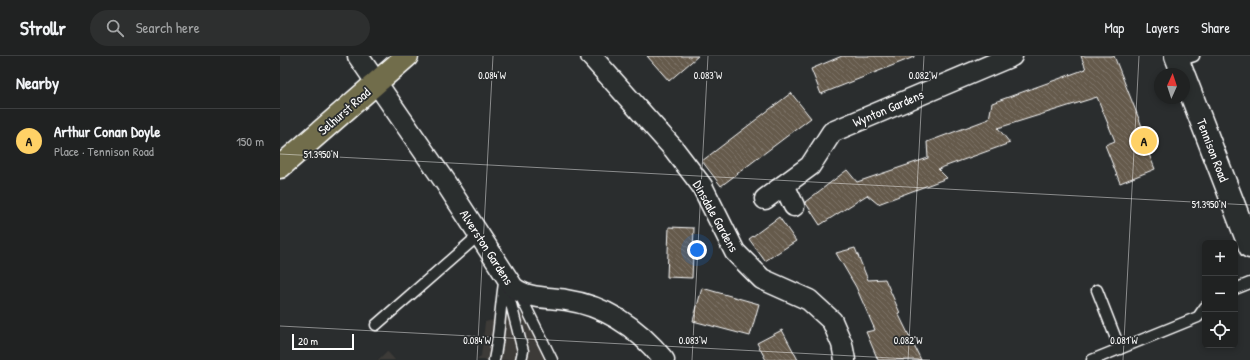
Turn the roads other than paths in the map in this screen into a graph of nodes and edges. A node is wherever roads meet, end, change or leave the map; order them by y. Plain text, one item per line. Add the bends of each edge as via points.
1 (358, 56) edge
2 (407, 56) edge
3 (591, 56) edge
4 (1012, 56) edge
5 (1183, 65) edge
6 (377, 82) junction
7 (280, 167) edge
8 (784, 185) junction
9 (765, 198) dead end
10 (794, 206) dead end
11 (479, 235) junction
12 (1250, 247) edge
13 (1250, 283) edge
14 (512, 285) junction
15 (1238, 288) edge
16 (1097, 290) dead end
17 (1202, 311) edge
18 (376, 325) dead end
19 (1120, 349) junction
20 (494, 360) edge
21 (521, 360) edge
22 (552, 360) edge
23 (664, 360) edge
24 (845, 360) edge
25 (1092, 360) edge

1 - 6 street, Alverston Gardens
2 - 6 main road, Selhurst Road
3 - 24 street, Dinsdale Gardens via 673,148 702,186 735,252 762,279 809,300 832,321 842,344
4 - 8 street, Wynton Gardens via 832,132 810,166
5 - 12 street, Tennison Road
6 - 7 main road, Selhurst Road
6 - 11 street, Alverston Gardens
8 - 9 street, Wynton Gardens
8 - 10 street
11 - 14 street, Alverston Gardens
11 - 18 lane
13 - 15 lane
14 - 20 lane via 500,306 499,338
14 - 21 lane via 510,300 523,351
14 - 22 lane
14 - 23 street, Alverston Gardens via 533,296 582,304 616,318 642,335
16 - 19 lane
17 - 19 lane via 1198,317
19 - 25 lane

